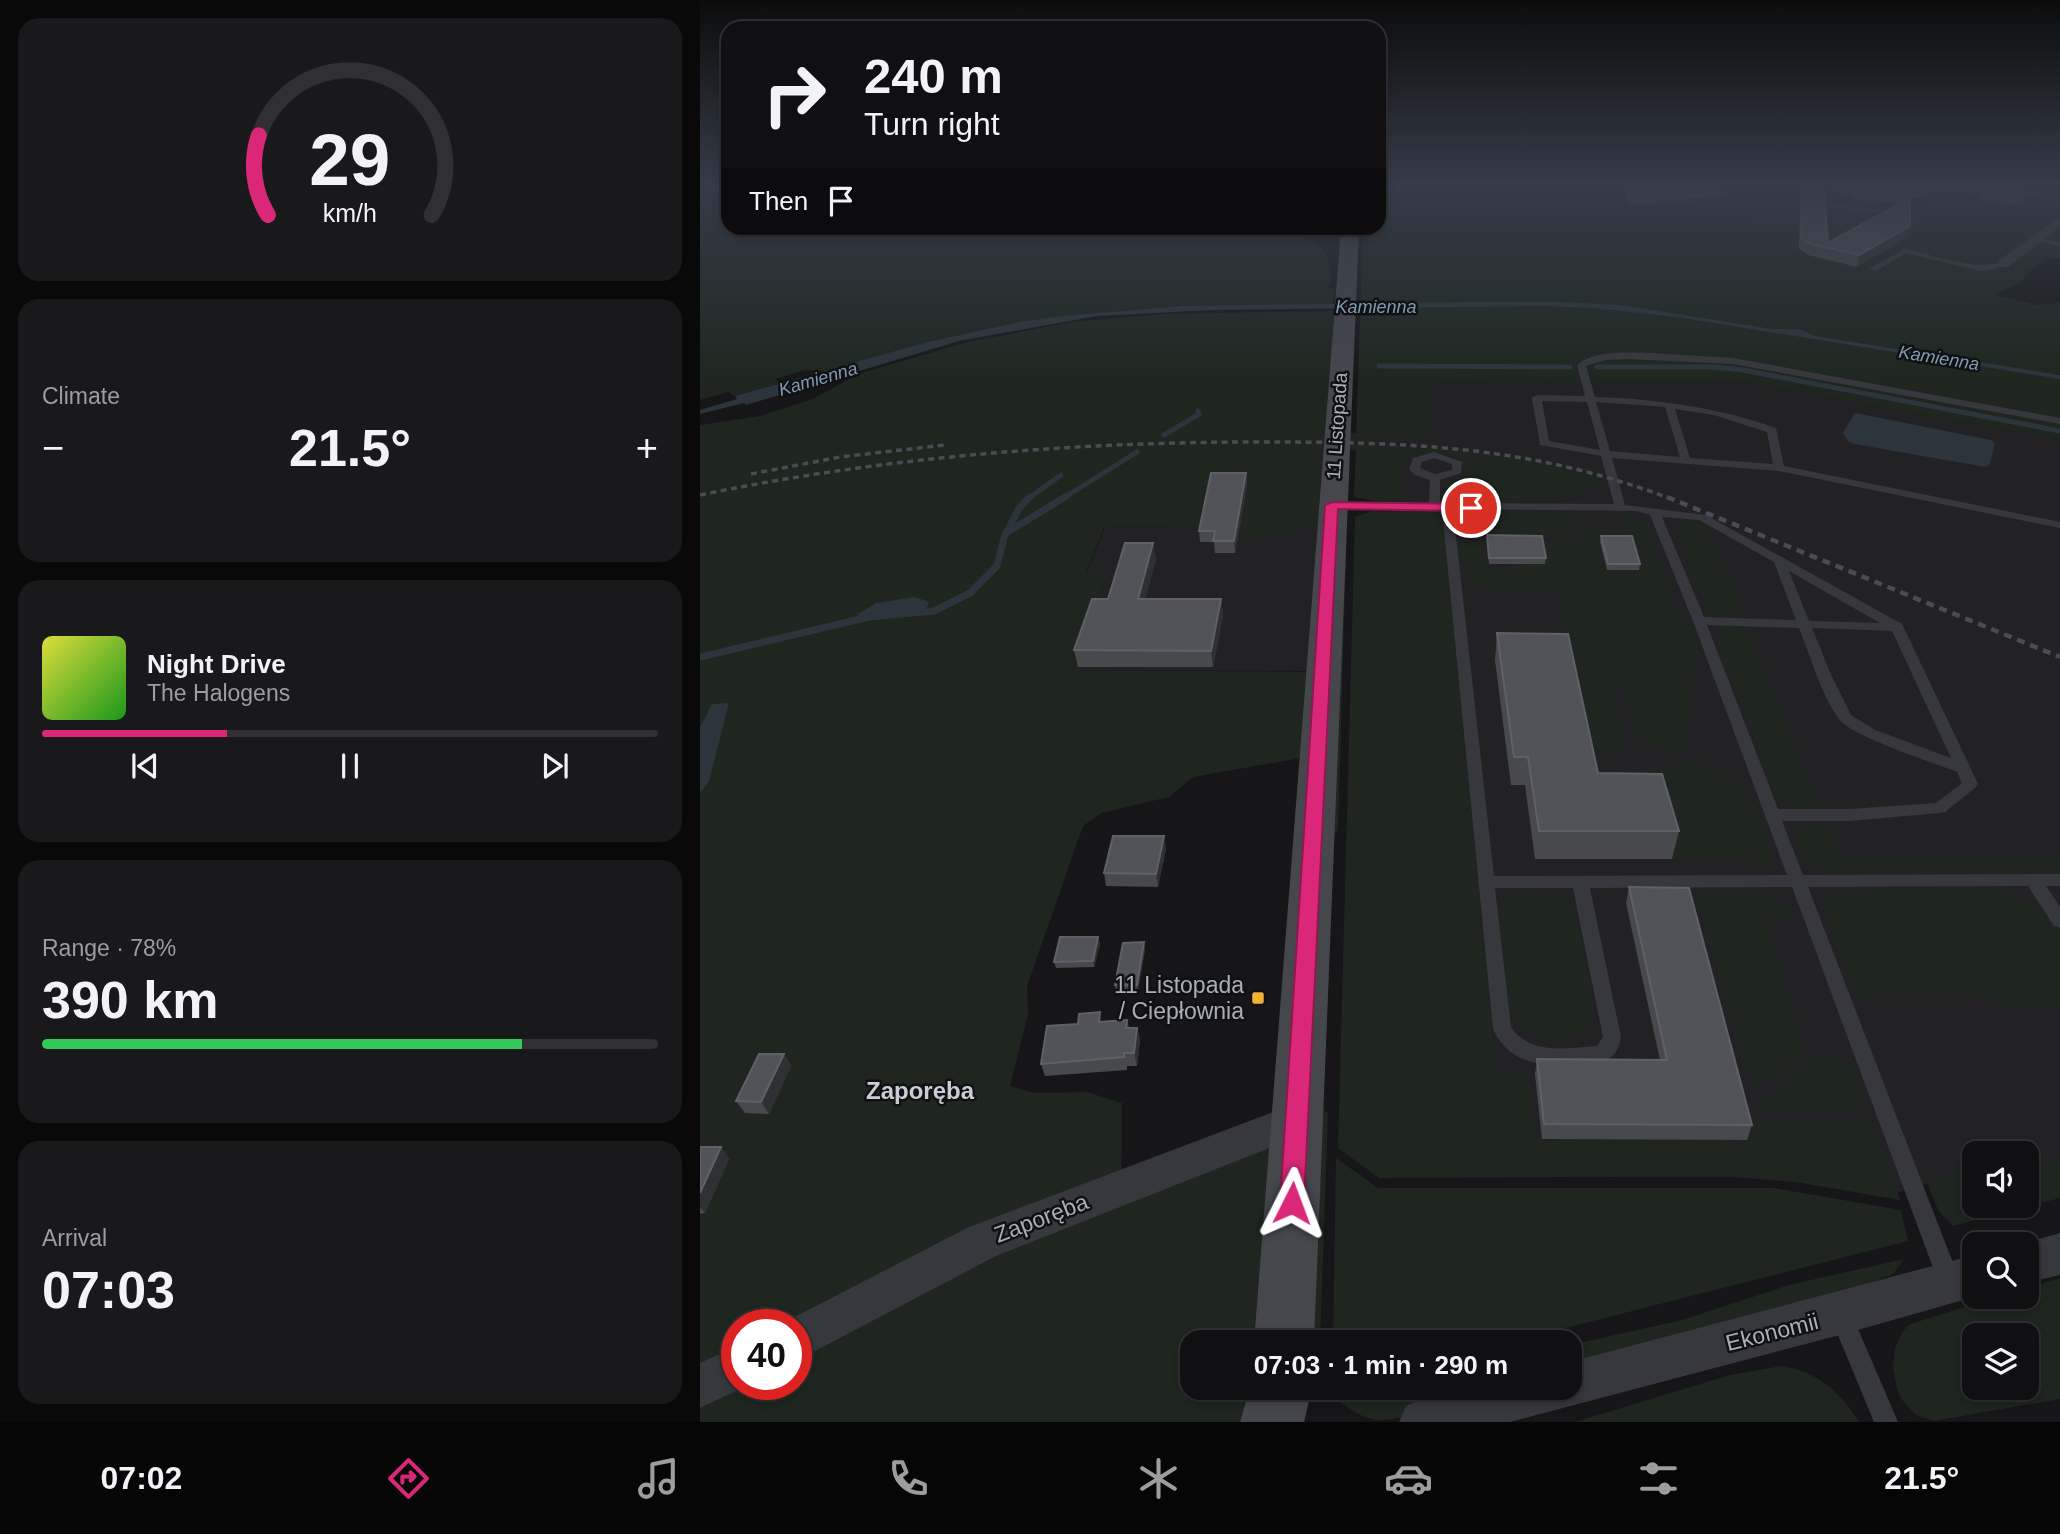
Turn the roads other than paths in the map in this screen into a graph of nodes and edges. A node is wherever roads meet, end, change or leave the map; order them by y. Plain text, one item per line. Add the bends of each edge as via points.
1 (1343, 252) edge
2 (1349, 252) edge
3 (1903, 252) edge
4 (1911, 252) edge
5 (2019, 252) edge
6 (1348, 264) junction
7 (2003, 264) joint
8 (1873, 269) dead end
9 (1590, 399) junction
10 (1669, 404) junction
11 (2060, 421) edge
12 (1606, 454) junction
13 (1686, 460) junction
14 (1779, 468) junction
15 (1435, 477) dead end
16 (1332, 505) junction
17 (1441, 507) junction
18 (1620, 508) junction
19 (1655, 513) junction
20 (2060, 525) edge
21 (1779, 561) junction
22 (1699, 621) junction
23 (1804, 624) junction
24 (1897, 627) junction
25 (1964, 769) junction
26 (1772, 815) junction
27 (2033, 880) junction
28 (2060, 880) edge
29 (1580, 881) junction
30 (1796, 881) junction
31 (1486, 882) junction
32 (2060, 921) edge
33 (1297, 1120) junction
34 (2060, 1254) edge
35 (2039, 1260) edge
36 (1962, 1280) edge
37 (1840, 1314) junction
38 (1285, 1330) edge
39 (812, 1331) edge
40 (721, 1376) edge
41 (1582, 1381) edge
42 (700, 1386) edge
43 (1278, 1400) edge
44 (1508, 1400) edge
45 (1272, 1422) edge
46 (1422, 1422) edge
47 (1886, 1422) edge

1 - 6 street, 11 Listopada
2 - 6 street, 11 Listopada
3 - 8 lane
4 - 7 lane via 1980,268
5 - 7 street
6 - 16 street, 11 Listopada
9 - 10 lane
9 - 11 lane via 1581,365 1587,359 1696,357 1751,363
9 - 12 lane
9 - 12 lane via 1537,398 1544,443
10 - 13 lane
10 - 14 lane via 1772,430
12 - 13 lane
12 - 18 lane
13 - 14 lane
14 - 20 lane
15 - 17 lane
16 - 17 lane
16 - 33 street, 11 Listopada
17 - 18 lane
17 - 31 lane
18 - 19 lane
19 - 21 lane via 1702,517
19 - 22 lane
21 - 23 lane
21 - 24 lane
22 - 23 lane
22 - 26 lane
23 - 24 lane
23 - 25 lane via 1844,718 1870,733
24 - 25 lane
25 - 26 lane via 1970,784 1940,808
26 - 30 lane
27 - 28 lane
27 - 30 lane
27 - 32 lane
29 - 30 lane
29 - 31 lane
29 - 31 lane via 1612,1037 1602,1054 1532,1055 1509,1043 1502,1029
30 - 36 lane
33 - 38 street, 11 Listopada
33 - 39 street, Zaporęba via 983,1241
34 - 35 street
36 - 37 street, Ekonomii
37 - 41 street, Ekonomii
37 - 47 lane
40 - 42 street
43 - 45 street
44 - 46 street

